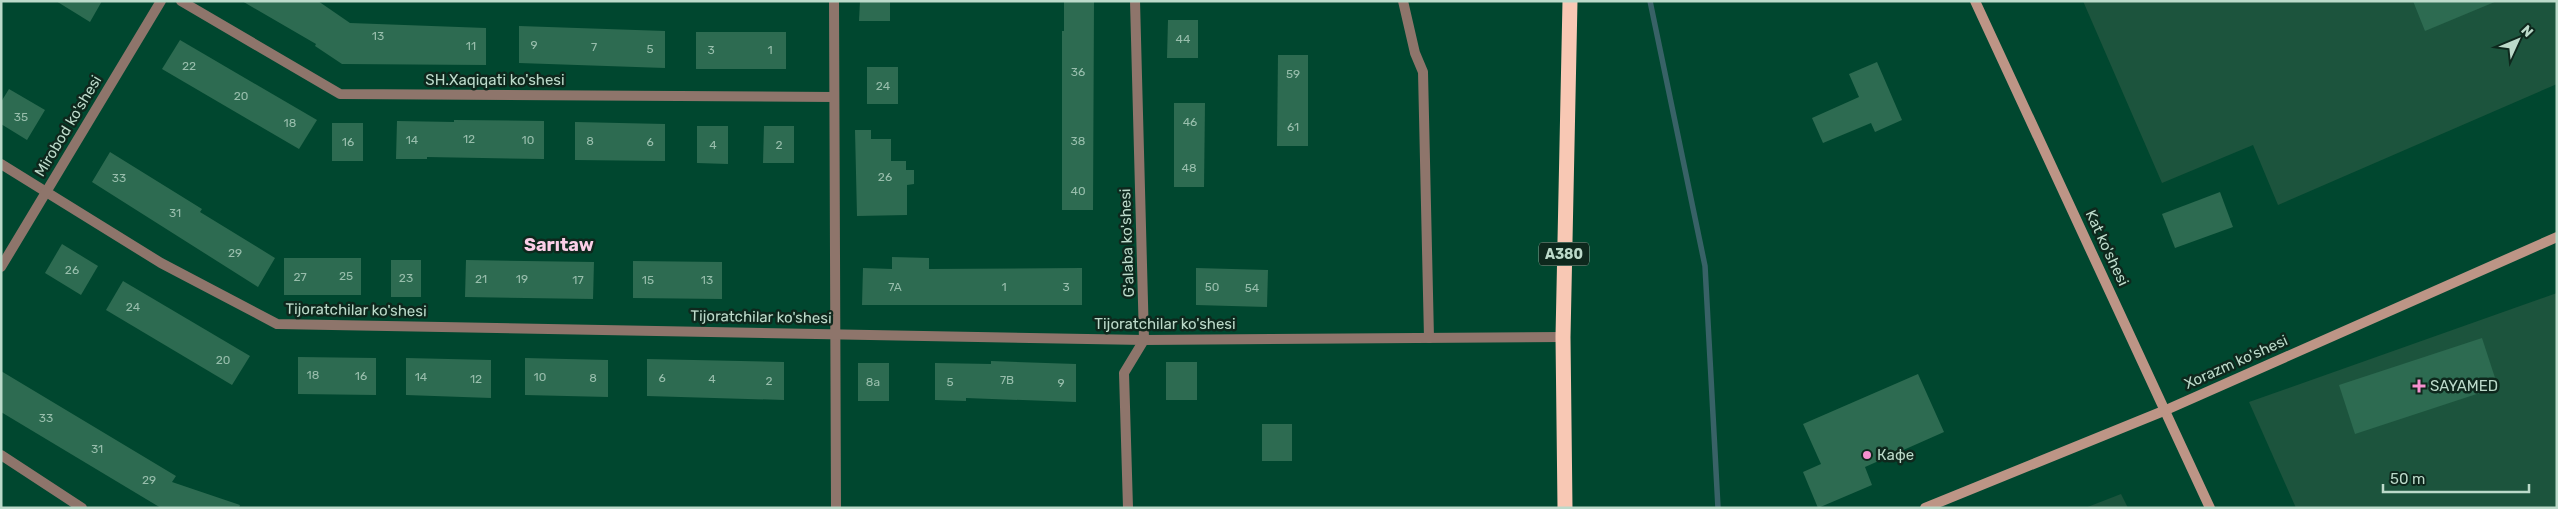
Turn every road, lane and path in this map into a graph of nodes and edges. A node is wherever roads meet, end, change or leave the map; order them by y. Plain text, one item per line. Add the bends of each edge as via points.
1 (161, 1) edge
2 (181, 1) edge
3 (834, 1) edge
4 (1135, 1) edge
5 (1403, 1) edge
6 (1570, 1) edge
7 (1975, 1) edge
8 (834, 96) junction
9 (1, 164) edge
10 (46, 193) junction
11 (2557, 237) edge
12 (1, 267) edge
13 (837, 333) junction
14 (1429, 338) junction
15 (1563, 338) junction
16 (1144, 340) junction
17 (2166, 410) junction
18 (1, 455) edge
19 (82, 508) edge
20 (836, 508) edge
21 (1128, 508) edge
22 (1564, 508) edge
23 (1925, 508) edge
24 (2210, 508) edge

1 - 10 street, Mirobod ko'shesi
2 - 8 street, SH.Xaqiqati ko'shesi via 340,94
3 - 8 street
4 - 16 street, G'alaba ko'shesi
5 - 14 street via 1415,53 1423,72
6 - 15 highway, A380
7 - 17 street, Kat ko'shesi
8 - 13 street
9 - 10 street, Tijoratchilar ko'shesi
10 - 12 street, Mirobod ko'shesi
10 - 13 street, Tijoratchilar ko'shesi via 161,263 277,324
11 - 17 street, Xorazm ko'shesi
13 - 16 street, Tijoratchilar ko'shesi
13 - 20 street
14 - 15 street, Tijoratchilar ko'shesi
14 - 16 street, Tijoratchilar ko'shesi
15 - 22 highway, A380
16 - 21 street via 1124,373
17 - 23 street, Xorazm ko'shesi
17 - 24 street, Kat ko'shesi
18 - 19 street

